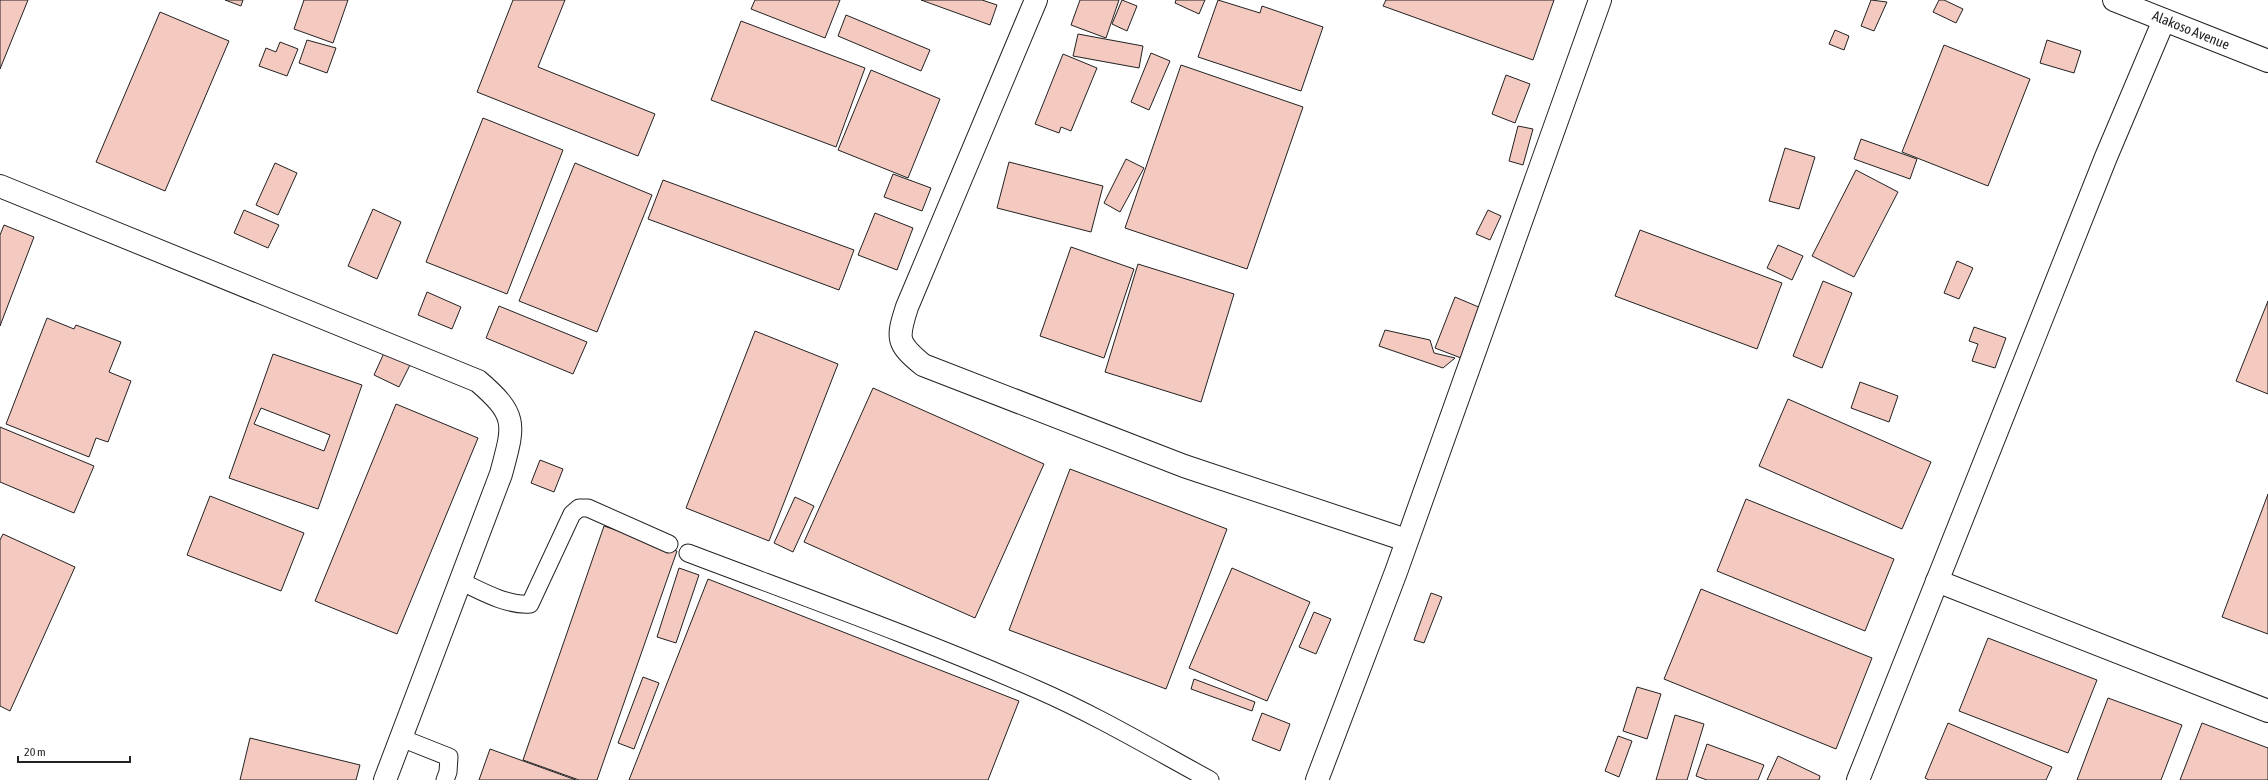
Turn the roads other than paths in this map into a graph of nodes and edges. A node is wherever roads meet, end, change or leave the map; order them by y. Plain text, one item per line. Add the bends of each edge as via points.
1 (1036, 0) edge
2 (1600, 0) edge
3 (2114, 0) edge
4 (2164, 20) junction
5 (2268, 61) edge
6 (0, 186) edge
7 (1406, 540) junction
8 (669, 544) dead end
9 (688, 553) dead end
10 (1937, 580) junction
11 (460, 582) junction
12 (2268, 711) edge
13 (401, 738) junction
14 (385, 780) edge
15 (445, 780) edge
16 (1210, 780) edge
17 (1317, 780) edge
18 (1858, 780) edge

1 - 7 street via 908,307 899,333 906,351 923,365 1184,466
2 - 7 street
3 - 4 street, Alakoso Avenue
4 - 5 street, Alakoso Avenue
4 - 10 street via 2103,165
6 - 11 street via 478,381 496,396 509,414 511,436 501,474
7 - 17 street
8 - 11 lane via 588,508 579,508 572,514 530,604 520,605
9 - 16 lane via 1037,689
10 - 12 street
10 - 18 street
11 - 13 street
13 - 14 street
13 - 15 lane via 449,757

